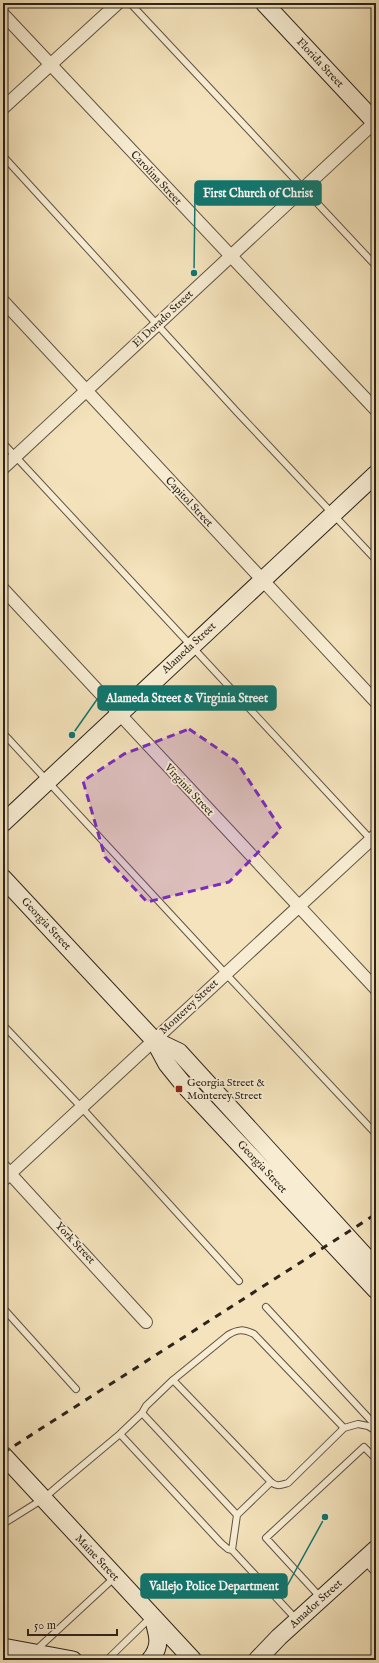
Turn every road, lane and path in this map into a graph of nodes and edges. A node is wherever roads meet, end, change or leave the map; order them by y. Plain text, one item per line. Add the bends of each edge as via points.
1 (118, 3) edge
2 (130, 3) edge
3 (264, 3) edge
4 (3, 14) edge
5 (50, 65) junction
6 (3, 108) edge
7 (376, 122) edge
8 (3, 156) edge
9 (303, 188) junction
10 (230, 256) junction
11 (376, 266) edge
12 (3, 301) edge
13 (157, 324) junction
14 (86, 390) junction
15 (376, 410) edge
16 (3, 443) edge
17 (16, 456) junction
18 (3, 468) edge
19 (376, 474) edge
20 (332, 514) junction
21 (376, 560) edge
22 (262, 580) junction
23 (3, 590) edge
24 (190, 647) junction
25 (376, 702) edge
26 (119, 714) junction
27 (3, 733) edge
28 (48, 781) junction
29 (3, 824) edge
30 (374, 840) edge
31 (3, 878) edge
32 (298, 907) junction
33 (226, 974) junction
34 (376, 989) edge
35 (3, 1024) edge
36 (154, 1040) junction
37 (82, 1108) junction
38 (376, 1134) edge
39 (5, 1173) edge
40 (376, 1268) edge
41 (239, 1281) dead end
42 (376, 1290) edge
43 (3, 1308) edge
44 (266, 1308) dead end
45 (146, 1322) dead end
46 (174, 1380) junction
47 (76, 1390) dead end
48 (142, 1413) junction
49 (376, 1426) edge
50 (344, 1428) junction
51 (376, 1431) edge
52 (120, 1434) junction
53 (3, 1455) edge
54 (376, 1459) edge
55 (271, 1482) junction
56 (43, 1499) junction
57 (236, 1515) junction
58 (3, 1524) edge
59 (232, 1550) junction
60 (373, 1559) edge
61 (115, 1577) junction
62 (321, 1598) junction
63 (152, 1616) junction
64 (297, 1621) junction
65 (279, 1637) junction
66 (3, 1647) edge
67 (33, 1653) junction
68 (72, 1660) edge
69 (107, 1660) edge
70 (150, 1660) edge
71 (193, 1660) edge
72 (257, 1660) edge
73 (272, 1660) edge

1 - 5 street
2 - 9 lane
3 - 7 main road, Florida Street
4 - 5 street, Carolina Street
5 - 6 street
5 - 10 street, Carolina Street
7 - 9 street, El Dorado Street
8 - 13 lane
9 - 10 street, El Dorado Street
9 - 11 lane
10 - 13 street, El Dorado Street
10 - 15 street, Carolina Street
12 - 14 street, Capitol Street
13 - 14 street, El Dorado Street
13 - 20 lane
14 - 17 street, El Dorado Street
14 - 22 street, Capitol Street
16 - 17 lane
17 - 18 street, El Dorado Street
17 - 24 lane
19 - 20 main road, Alameda Street
20 - 21 lane
20 - 22 main road, Alameda Street
22 - 24 main road, Alameda Street
22 - 25 street, Capitol Street
23 - 26 street, Virginia Street
24 - 26 main road, Alameda Street
24 - 30 lane
26 - 28 main road, Alameda Street
26 - 32 street, Virginia Street
27 - 28 lane
28 - 29 main road, Alameda Street
28 - 33 lane
30 - 32 street, Monterey Street
31 - 36 main road, Georgia Street
32 - 33 street, Monterey Street
32 - 34 street, Virginia Street
33 - 36 street, Monterey Street
33 - 38 lane
35 - 37 lane
36 - 37 street, Monterey Street
36 - 40 main road, Georgia Street via 179,1052
36 - 42 main road, Georgia Street via 167,1064 184,1085
37 - 39 street, Monterey Street
37 - 41 lane
39 - 45 street, York Street
43 - 47 lane
44 - 49 lane
46 - 48 lane via 146,1406
46 - 50 lane via 228,1335 238,1330 246,1330 254,1334
46 - 55 lane
48 - 52 lane
48 - 57 lane
50 - 51 lane via 358,1424
50 - 55 lane via 288,1483 279,1486
52 - 56 lane
52 - 59 lane via 220,1543
53 - 56 main road, Maine Street
54 - 62 lane via 364,1447 266,1538
55 - 57 lane
56 - 58 lane
56 - 61 main road, Maine Street
57 - 59 lane
59 - 64 lane
60 - 62 main road, Amador Street
61 - 63 main road, Maine Street
61 - 67 lane
62 - 64 main road, Amador Street
63 - 69 lane
63 - 70 main road via 159,1639
63 - 71 main road, Maine Street
64 - 65 main road, Amador Street
65 - 72 main road, Amador Street
65 - 73 main road
66 - 67 main road
67 - 68 main road

